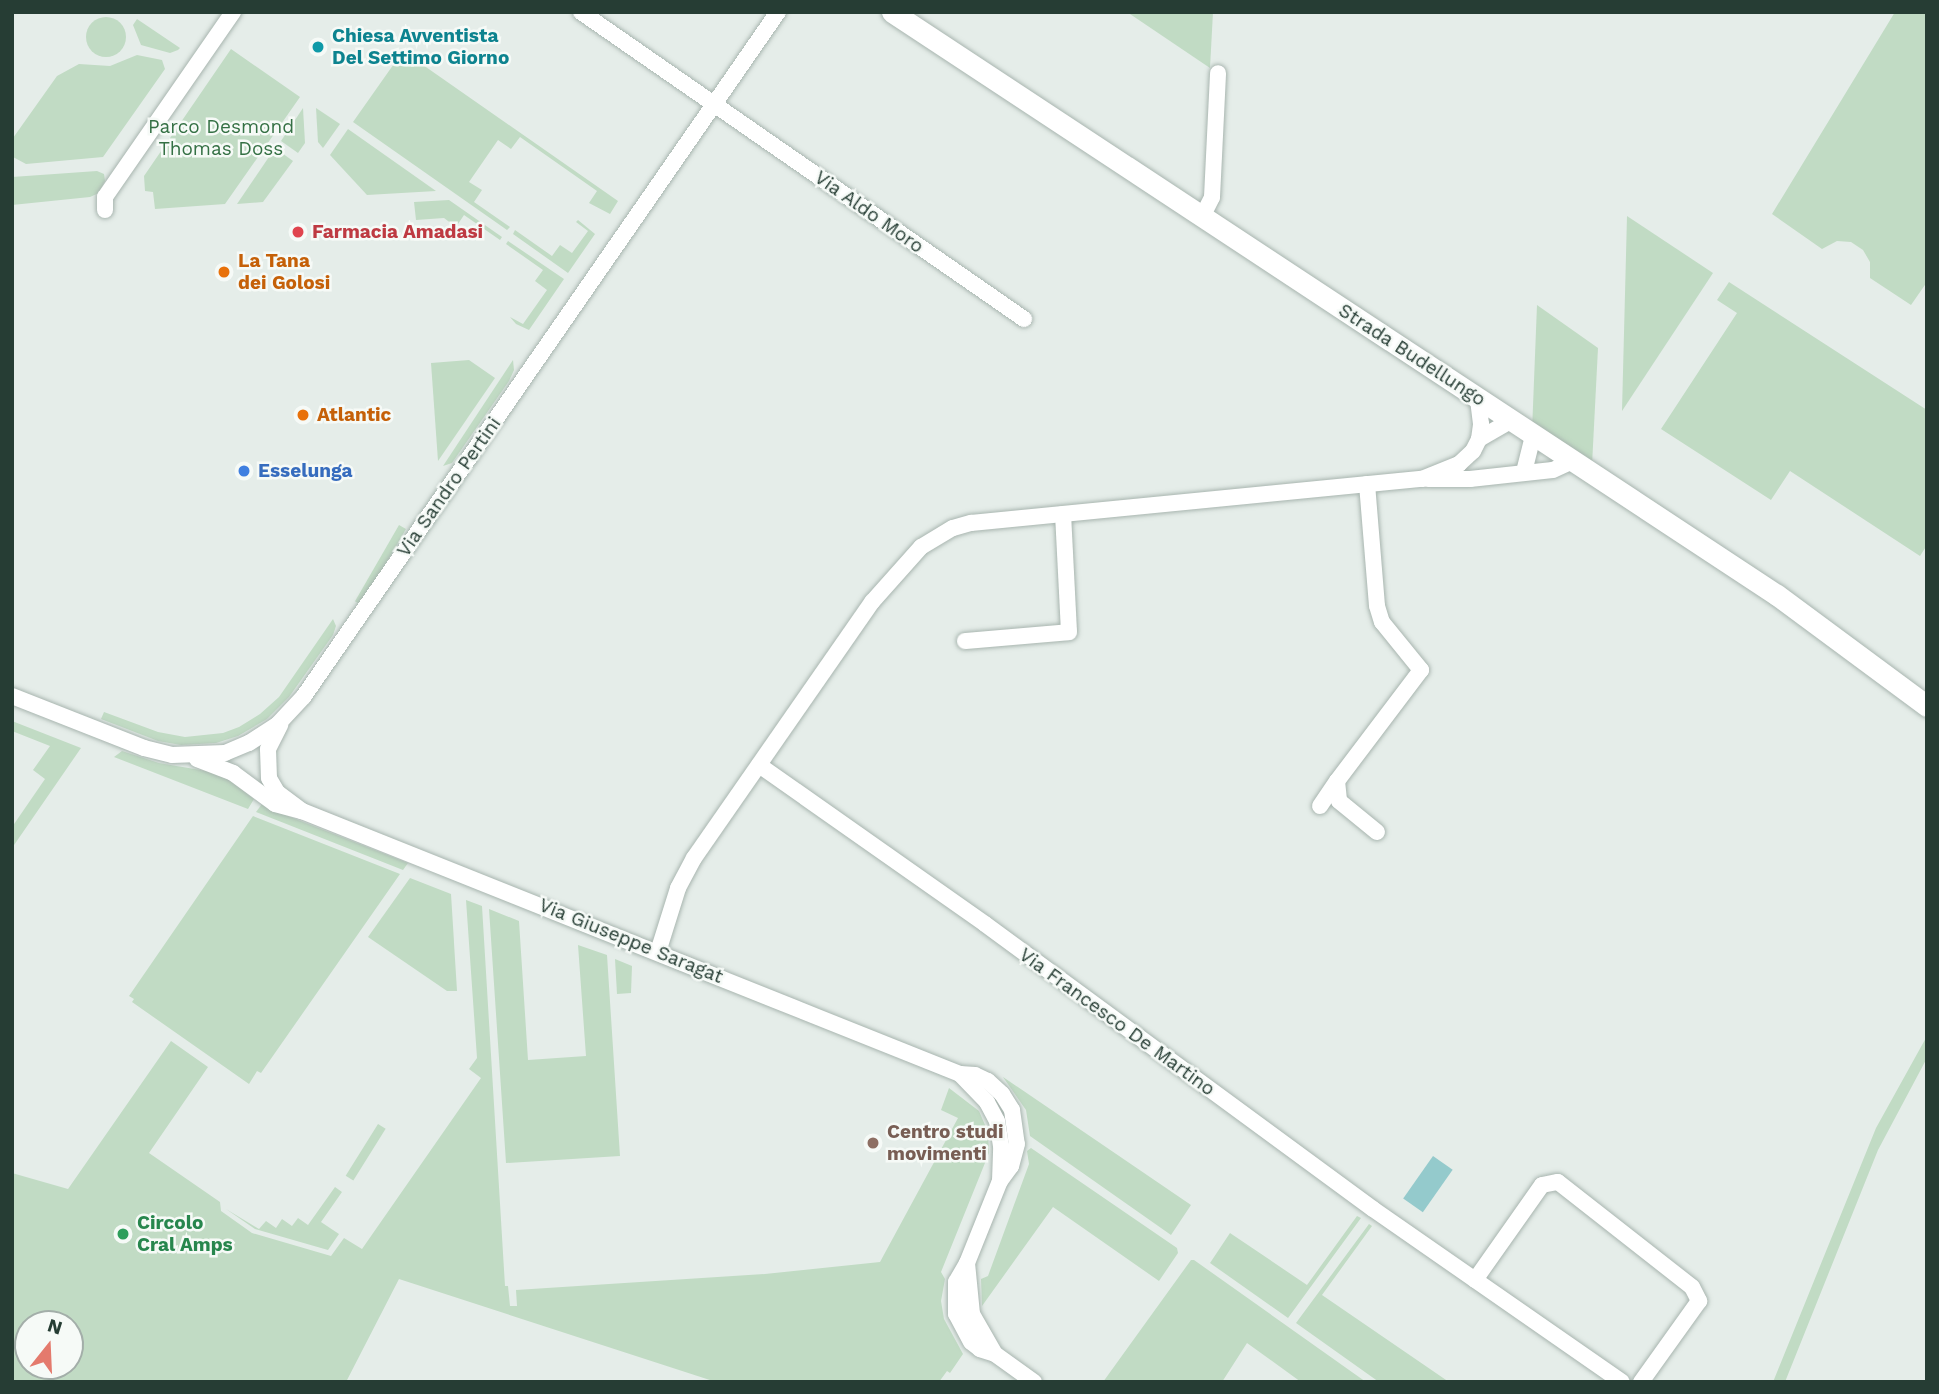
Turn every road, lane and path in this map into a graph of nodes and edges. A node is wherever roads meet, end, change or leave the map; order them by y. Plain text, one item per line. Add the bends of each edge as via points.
1 (233, 12) edge
2 (581, 12) edge
3 (778, 12) edge
4 (892, 12) edge
5 (1218, 74) dead end
6 (715, 104) junction
7 (105, 210) dead end
8 (1202, 216) junction
9 (1024, 319) dead end
10 (1478, 399) junction
11 (1510, 421) junction
12 (1533, 435) junction
13 (1479, 439) junction
14 (1572, 461) junction
15 (1524, 472) junction
16 (1422, 479) junction
17 (1367, 484) junction
18 (1063, 514) junction
19 (965, 641) dead end
20 (12, 696) edge
21 (1927, 706) edge
22 (285, 718) junction
23 (240, 748) junction
24 (181, 756) junction
25 (759, 765) junction
26 (267, 766) junction
27 (241, 778) junction
28 (1338, 781) junction
29 (1320, 806) dead end
30 (302, 811) junction
31 (1377, 832) dead end
32 (657, 952) junction
33 (1475, 1280) junction
34 (1034, 1382) edge
35 (1622, 1382) edge
36 (1641, 1382) edge

1 - 7 street via 105,197
2 - 6 street, Via Aldo Moro
3 - 6 street, Via Sandro Pertini
4 - 8 street, Strada Budellungo
5 - 8 street via 1212,197
6 - 9 street, Via Aldo Moro
6 - 22 street, Via Sandro Pertini
8 - 10 street, Strada Budellungo
10 - 11 street, Strada Budellungo
10 - 13 street
11 - 12 street, Strada Budellungo
11 - 13 street
12 - 14 street, Strada Budellungo
12 - 15 street
13 - 16 street via 1459,464
14 - 15 street via 1553,470
14 - 21 street, Strada Budellungo via 1777,595
15 - 16 street via 1446,481
16 - 17 street
17 - 18 street
17 - 28 street via 1377,606 1382,622 1421,670
18 - 19 street via 1069,632
18 - 25 street via 971,523 921,547 872,602
20 - 24 street, Via Sandro Pertini via 145,748
22 - 23 street, Via Sandro Pertini
22 - 26 street via 271,741
23 - 24 street, Via Sandro Pertini
23 - 26 street, Via Giuseppe Saragat via 259,752
23 - 27 street via 230,764
24 - 27 street, Via Giuseppe Saragat via 209,762
25 - 32 street via 688,867
25 - 33 street, Via Francesco De Martino
26 - 30 street, Via Giuseppe Saragat via 273,788
27 - 30 street, Via Giuseppe Saragat via 275,804
28 - 29 street
28 - 31 street via 1339,801
30 - 32 street, Via Giuseppe Saragat
32 - 34 street, Via Giuseppe Saragat via 960,1074 975,1074 1002,1094 1012,1110 1017,1144 955,1287 956,1314 974,1345
33 - 35 street, Via Francesco De Martino
33 - 36 street via 1542,1185 1558,1182 1692,1287 1699,1301

